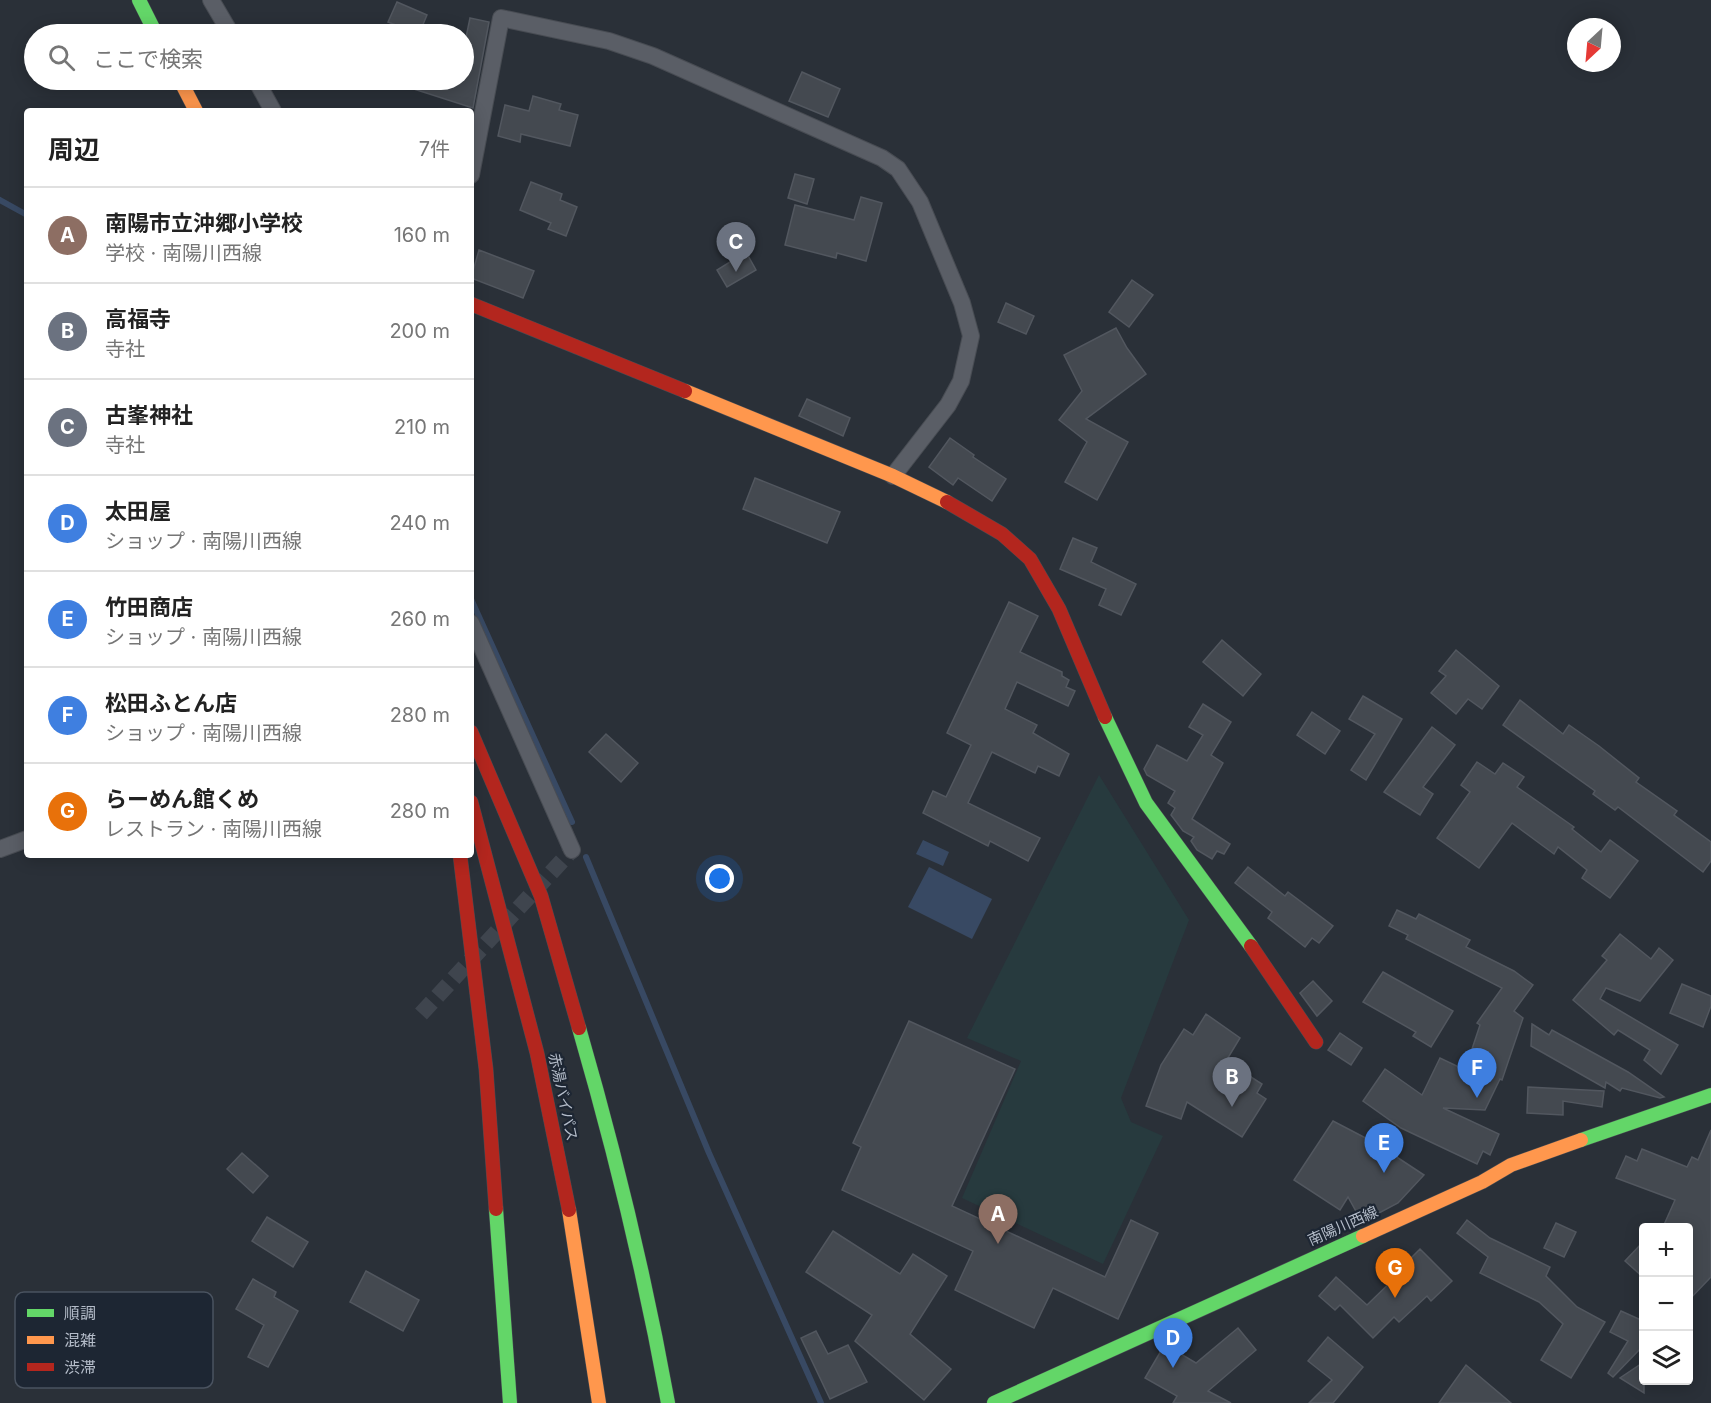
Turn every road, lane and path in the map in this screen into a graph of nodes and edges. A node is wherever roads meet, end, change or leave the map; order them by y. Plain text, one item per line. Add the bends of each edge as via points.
1 (139, 0) edge
2 (212, 0) edge
3 (151, 24) edge
4 (225, 24) edge
5 (185, 90) edge
6 (261, 90) edge
7 (194, 108) edge
8 (271, 108) edge
9 (474, 160) edge
10 (474, 305) edge
11 (893, 476) junction
12 (474, 630) edge
13 (474, 739) edge
14 (474, 813) edge
15 (24, 840) edge
16 (0, 849) edge
17 (572, 850) dead end
18 (460, 858) edge
19 (1316, 1042) dead end
20 (1711, 1095) edge
21 (510, 1403) edge
22 (599, 1403) edge
23 (668, 1403) edge
24 (994, 1403) edge

1 - 3 main road
2 - 4 street
5 - 7 main road
6 - 8 street
9 - 11 street via 501,18 609,41 653,56 882,158 898,169 920,202 936,238 971,336 968,361 948,405
10 - 11 main road
11 - 19 main road via 976,517 1002,534 1029,560 1059,609 1146,803 1264,963
12 - 17 street
13 - 23 main road via 541,896 613,1148 648,1292
14 - 22 main road, 赤湯バイパス via 553,1129
15 - 16 street
18 - 21 main road via 486,1068
20 - 24 main road, 南陽川西線 via 1512,1165

